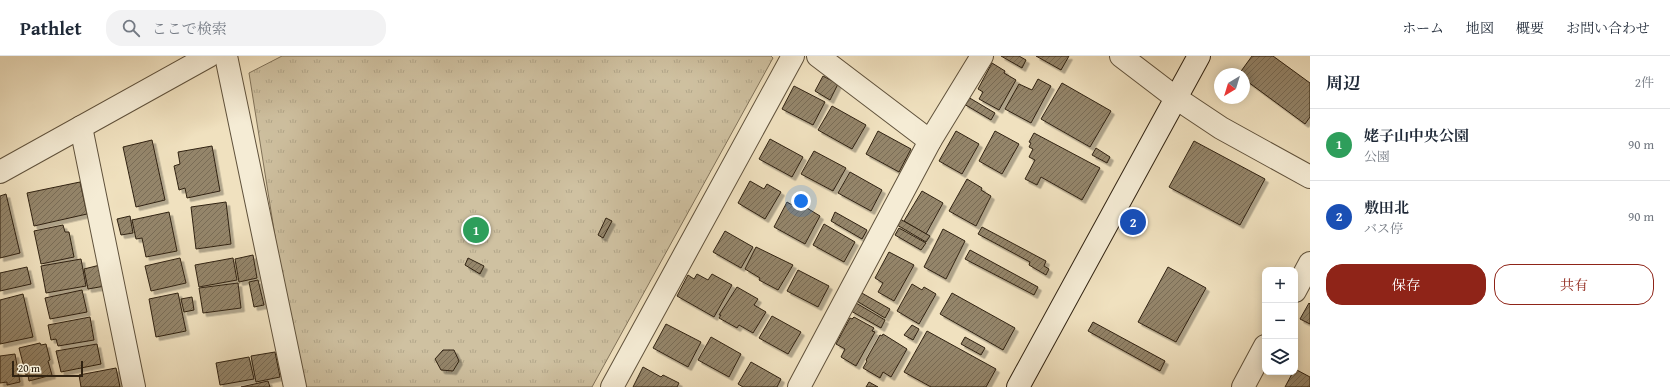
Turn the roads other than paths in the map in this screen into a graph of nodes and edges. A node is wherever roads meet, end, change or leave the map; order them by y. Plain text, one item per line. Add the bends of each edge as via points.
1 (209, 56) edge
2 (226, 56) edge
3 (793, 56) edge
4 (818, 56) edge
5 (982, 56) edge
6 (1121, 56) edge
7 (1199, 56) edge
8 (1176, 98) junction
9 (81, 127) junction
10 (930, 141) junction
11 (0, 172) edge
12 (1310, 177) edge
13 (1310, 263) edge
14 (1298, 285) edge
15 (1262, 352) edge
16 (134, 387) edge
17 (296, 387) edge
18 (612, 387) edge
19 (799, 387) edge
20 (1018, 387) edge
21 (1243, 387) edge

1 - 9 street
2 - 17 street
3 - 18 street
4 - 10 street
5 - 10 street
6 - 8 street
7 - 8 street
8 - 12 street via 1221,128
8 - 20 street
9 - 11 street
9 - 16 street
10 - 19 street
13 - 14 street
15 - 21 street

